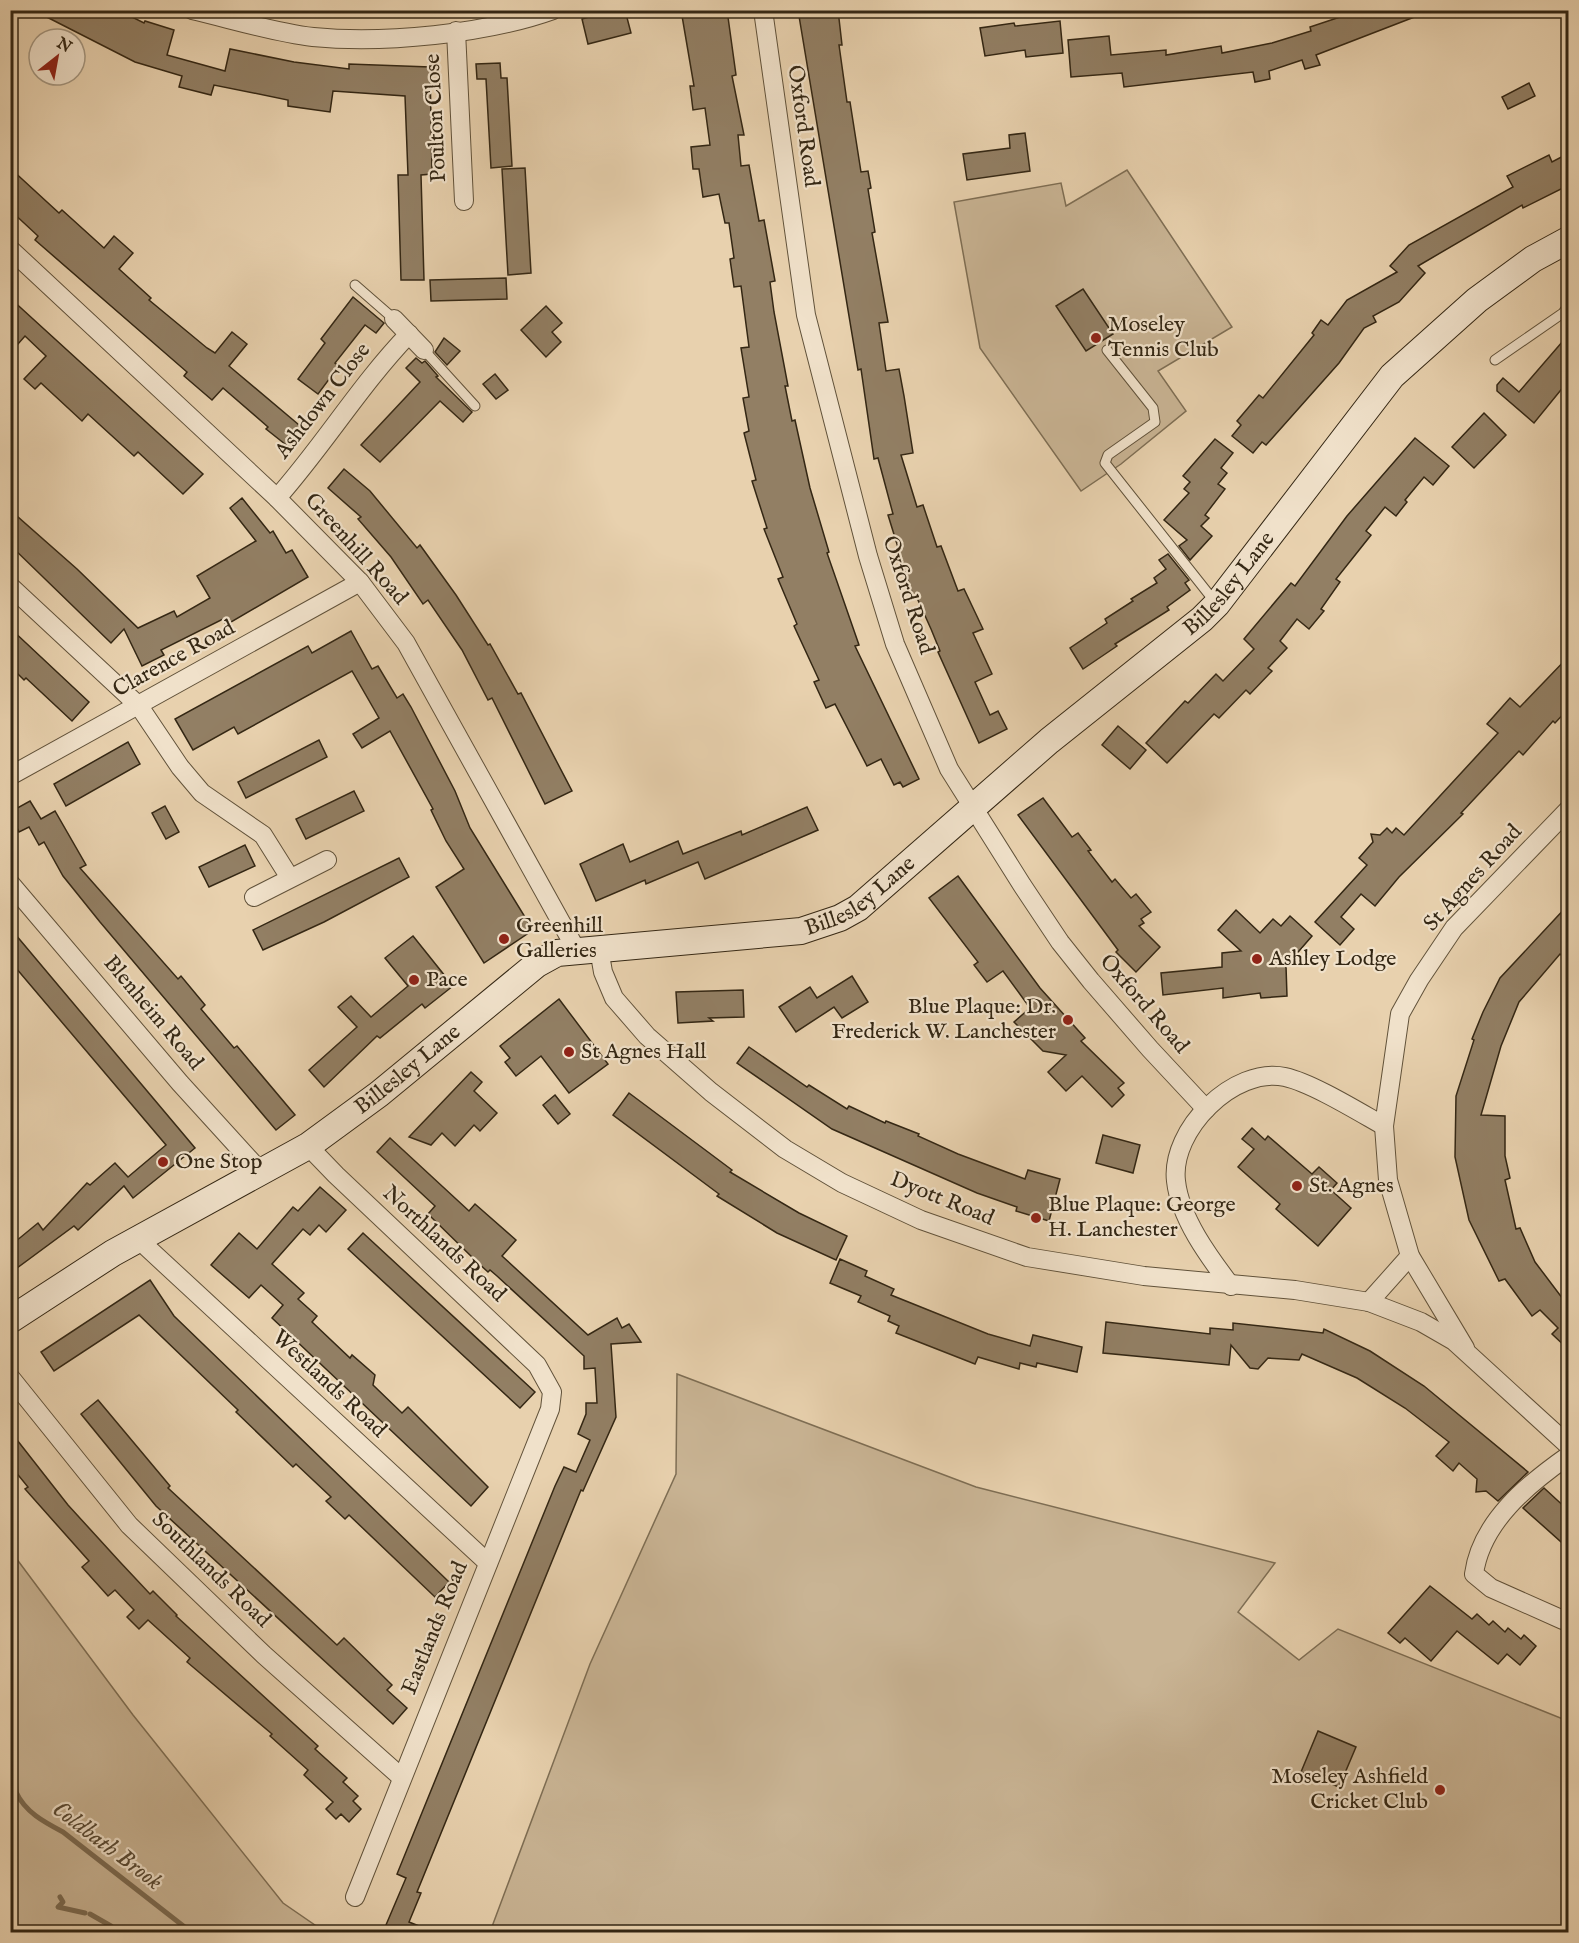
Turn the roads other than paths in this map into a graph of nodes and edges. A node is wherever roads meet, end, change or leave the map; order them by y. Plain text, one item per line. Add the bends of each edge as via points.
1 (192, 10) edge
2 (553, 10) edge
3 (763, 10) edge
4 (456, 31) junction
5 (464, 201) dead end
6 (1567, 245) edge
7 (10, 249) edge
8 (354, 285) dead end
9 (1569, 306) edge
10 (394, 319) joint
11 (409, 334) junction
12 (424, 350) joint
13 (1107, 350) dead end
14 (1495, 360) dead end
15 (475, 406) dead end
16 (277, 498) junction
17 (360, 582) junction
18 (10, 586) edge
19 (1217, 604) junction
20 (139, 706) junction
21 (10, 776) edge
22 (973, 809) junction
23 (1569, 810) edge
24 (327, 860) dead end
25 (290, 878) junction
26 (10, 884) edge
27 (254, 897) dead end
28 (588, 950) junction
29 (1206, 1109) junction
30 (1384, 1126) junction
31 (308, 1146) junction
32 (261, 1172) junction
33 (138, 1239) junction
34 (1410, 1256) junction
35 (1231, 1286) junction
36 (1369, 1302) junction
37 (10, 1320) edge
38 (1468, 1354) junction
39 (10, 1377) edge
40 (546, 1378) joint
41 (1569, 1445) edge
42 (1569, 1456) edge
43 (488, 1563) junction
44 (1563, 1620) dead end
45 (401, 1777) junction
46 (355, 1897) dead end

1 - 4 street via 312,37 390,38
2 - 4 street via 532,18
3 - 22 street, Oxford Road via 806,315 836,438 895,644 949,769
4 - 5 street, Poulton Close
6 - 19 street, Billesley Lane via 1533,259 1477,300 1392,376
7 - 16 street, Greenhill Road
8 - 10 lane
9 - 14 lane
10 - 11 street
11 - 12 street
11 - 16 street, Ashdown Close via 379,364
12 - 15 lane
13 - 19 lane via 1153,408 1155,422 1108,455 1105,463
16 - 17 street, Greenhill Road
17 - 20 street, Clarence Road
17 - 28 street, Greenhill Road via 406,643
18 - 20 street
19 - 22 street, Billesley Lane via 1049,741
20 - 21 street, Clarence Road
20 - 25 street via 202,793 263,835
22 - 28 street, Billesley Lane via 876,894 840,918 801,931
22 - 29 street, Oxford Road via 1060,942 1142,1041
23 - 30 street, St Agnes Road via 1454,928 1419,980 1400,1014
24 - 25 street
25 - 27 street
26 - 32 street, Blenheim Road
28 - 31 street, Billesley Lane via 557,953 537,964 379,1094
28 - 35 street, Dyott Road via 614,998 647,1036 785,1149 842,1183 921,1220 1027,1257
29 - 30 street via 1239,1082 1262,1076 1286,1077
29 - 35 street via 1178,1154 1176,1181 1185,1210 1210,1258
30 - 34 street, St Agnes Road via 1388,1180
31 - 32 street, Billesley Lane
31 - 40 street, Northlands Road via 509,1337
32 - 33 street, Billesley Lane
33 - 37 street, Billesley Lane
33 - 43 street, Westlands Road
34 - 36 street
34 - 38 street, St Agnes Road
35 - 36 street, Dyott Road via 1295,1290
36 - 38 street, St Agnes Road via 1420,1322 1454,1341
38 - 41 street, St Agnes Road
39 - 45 street, Southlands Road via 129,1525 264,1655
40 - 43 street, Eastlands Road via 552,1392 550,1409
42 - 44 street via 1540,1476 1494,1525 1477,1553 1474,1574 1491,1588
43 - 45 street, Eastlands Road
45 - 46 street, Eastlands Road

